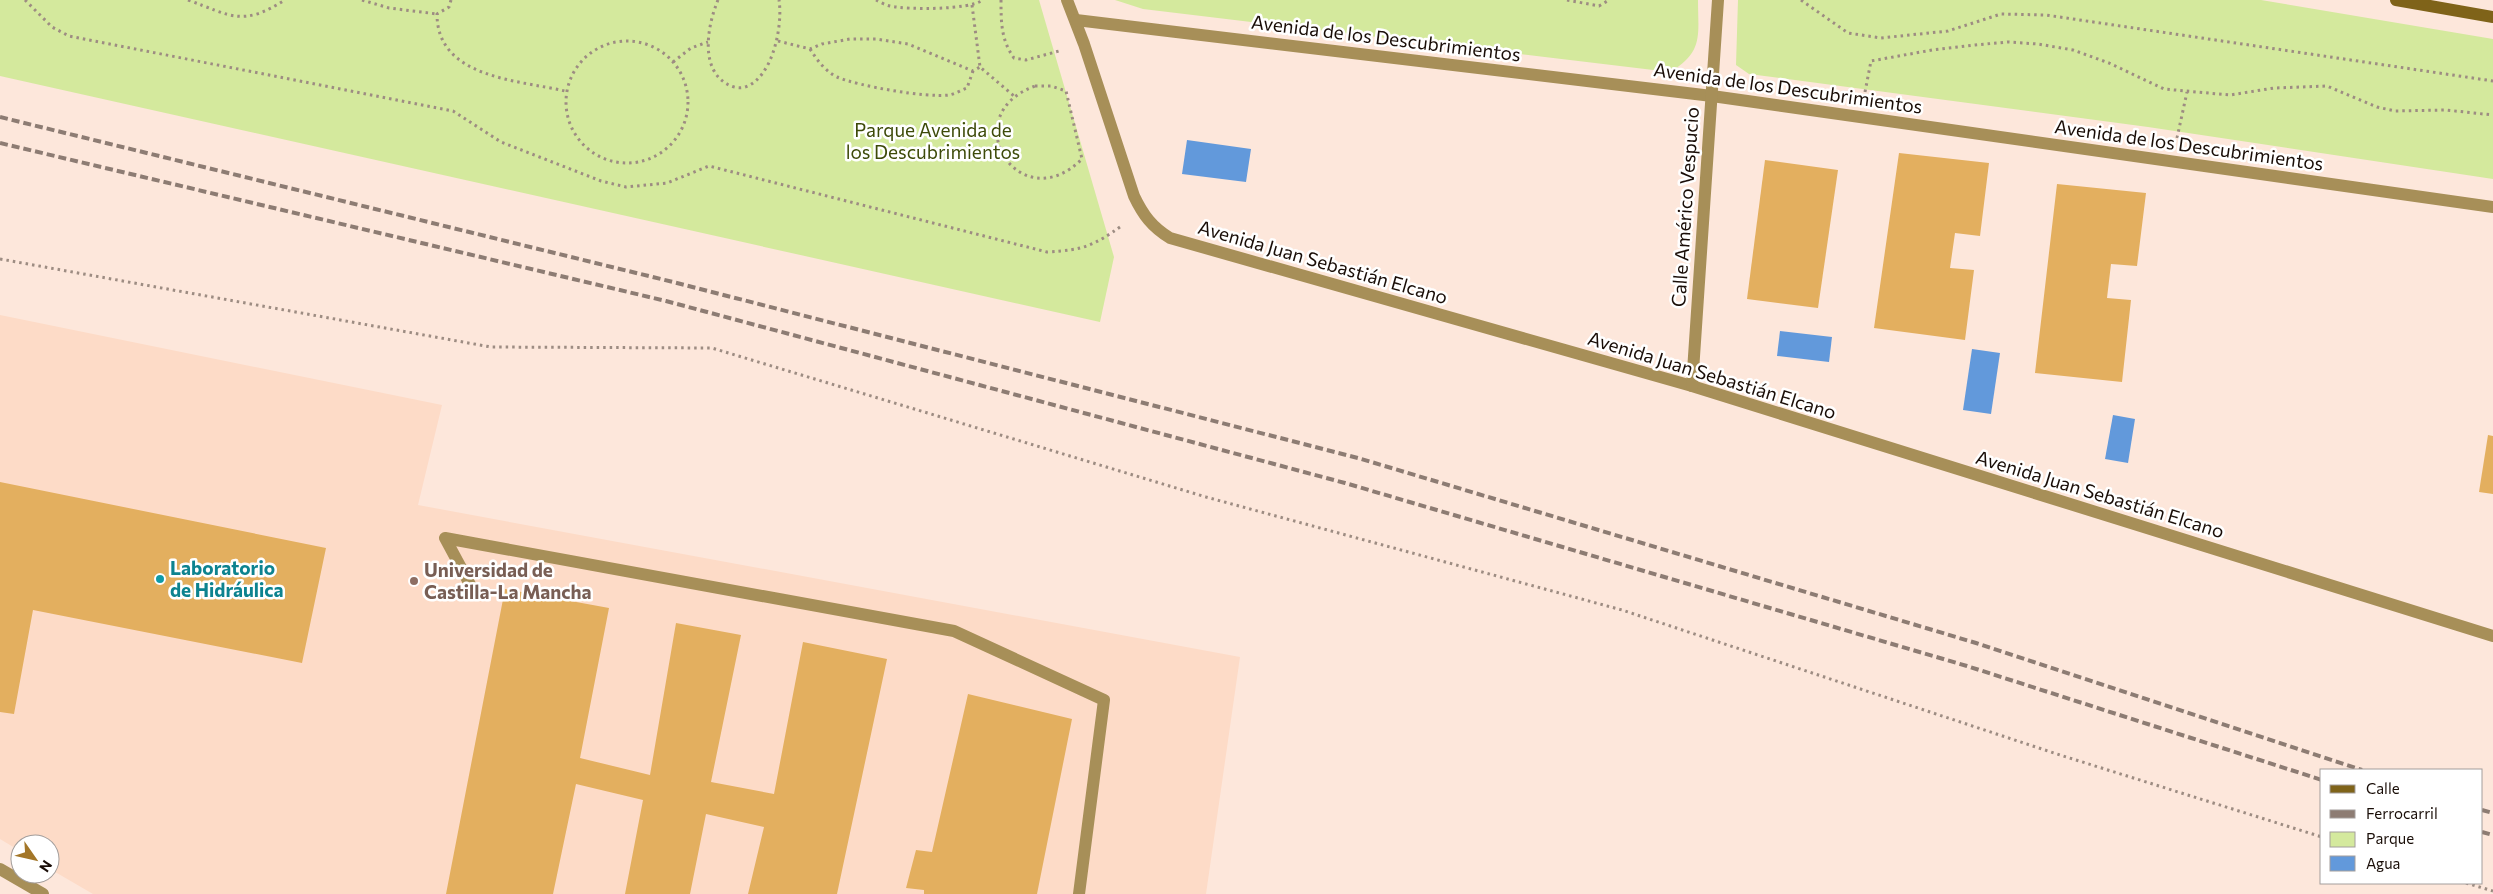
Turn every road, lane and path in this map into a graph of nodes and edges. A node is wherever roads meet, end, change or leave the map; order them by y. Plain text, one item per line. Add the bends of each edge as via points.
1 (25, 0) edge
2 (188, 0) edge
3 (285, 0) edge
4 (362, 0) edge
5 (451, 0) edge
6 (718, 0) edge
7 (780, 0) edge
8 (876, 0) edge
9 (983, 0) edge
10 (1001, 0) edge
11 (1067, 0) edge
12 (1567, 0) edge
13 (1609, 0) edge
14 (1718, 0) edge
15 (1801, 0) edge
16 (2396, 0) edge
17 (972, 5) junction
18 (437, 14) junction
19 (2493, 18) edge
20 (1076, 20) junction
21 (778, 41) junction
22 (708, 42) junction
23 (1084, 44) junction
24 (810, 50) junction
25 (673, 62) junction
26 (980, 67) junction
27 (973, 72) junction
28 (2493, 81) edge
29 (565, 91) junction
30 (2187, 92) junction
31 (1014, 96) junction
32 (1712, 96) junction
33 (2493, 115) edge
34 (1860, 117) junction
35 (2172, 162) junction
36 (2493, 207) edge
37 (1142, 212) junction
38 (0, 259) edge
39 (1692, 386) junction
40 (473, 590) dead end
41 (2493, 636) edge
42 (2320, 836) edge
43 (0, 869) edge
44 (2469, 884) edge
45 (2493, 891) edge
46 (43, 894) edge
47 (1079, 894) edge

1 - 37 path via 52,26 69,36 452,111 501,142 601,181 626,186 667,183 709,166 1047,252 1077,250 1096,244
2 - 3 path via 234,17 259,16
4 - 18 path via 388,8
5 - 18 path via 449,7
6 - 22 path
7 - 21 path
8 - 17 path via 890,6 957,8
9 - 17 path
10 - 23 path via 1001,28 1006,47 1014,58 1026,60
11 - 20 street, Avenida Juan Sebastián Elcano
12 - 13 path via 1599,6
14 - 32 street, Calle Américo Vespucio
15 - 28 path via 1848,33 1881,38 1948,31 2001,14 2046,15
16 - 19 street
17 - 26 path
18 - 29 path via 438,32 448,52 466,66
20 - 23 street, Avenida Juan Sebastián Elcano
20 - 32 street, Avenida de los Descubrimientos
21 - 22 path via 762,74 744,88 736,88 719,78 711,63
21 - 24 path
22 - 25 path via 690,48
23 - 37 street, Avenida Juan Sebastián Elcano
24 - 27 path via 822,44 850,39 876,39 908,44
24 - 27 path via 818,63 836,76 902,92 949,95 967,88
25 - 29 path via 663,52 644,42 622,40 603,45 586,55 573,71
25 - 29 path via 687,86 688,107 683,128 671,144 655,156 636,162 617,163 604,159 582,144 571,128 565,109
26 - 27 path
26 - 31 path
30 - 33 path via 2230,95 2284,87 2327,86 2376,107 2395,111 2446,110
30 - 34 path via 2164,89 2110,63 2073,50 2008,42 1932,50 1872,61
30 - 35 path
31 - 31 path via 1000,114 996,129 1004,158 1015,170 1043,179 1058,177 1071,170 1082,159 1066,91 1051,86 1035,86
32 - 34 street, Avenida de los Descubrimientos
32 - 39 street, Calle Américo Vespucio
34 - 35 street, Avenida de los Descubrimientos
35 - 36 street, Avenida de los Descubrimientos
37 - 39 street, Avenida Juan Sebastián Elcano via 1154,228 1170,238
38 - 42 path via 491,347 712,348 1206,497 1622,610 2050,752
39 - 41 street, Avenida Juan Sebastián Elcano
40 - 47 street via 446,538 954,631 1104,700
43 - 46 street
44 - 45 path

